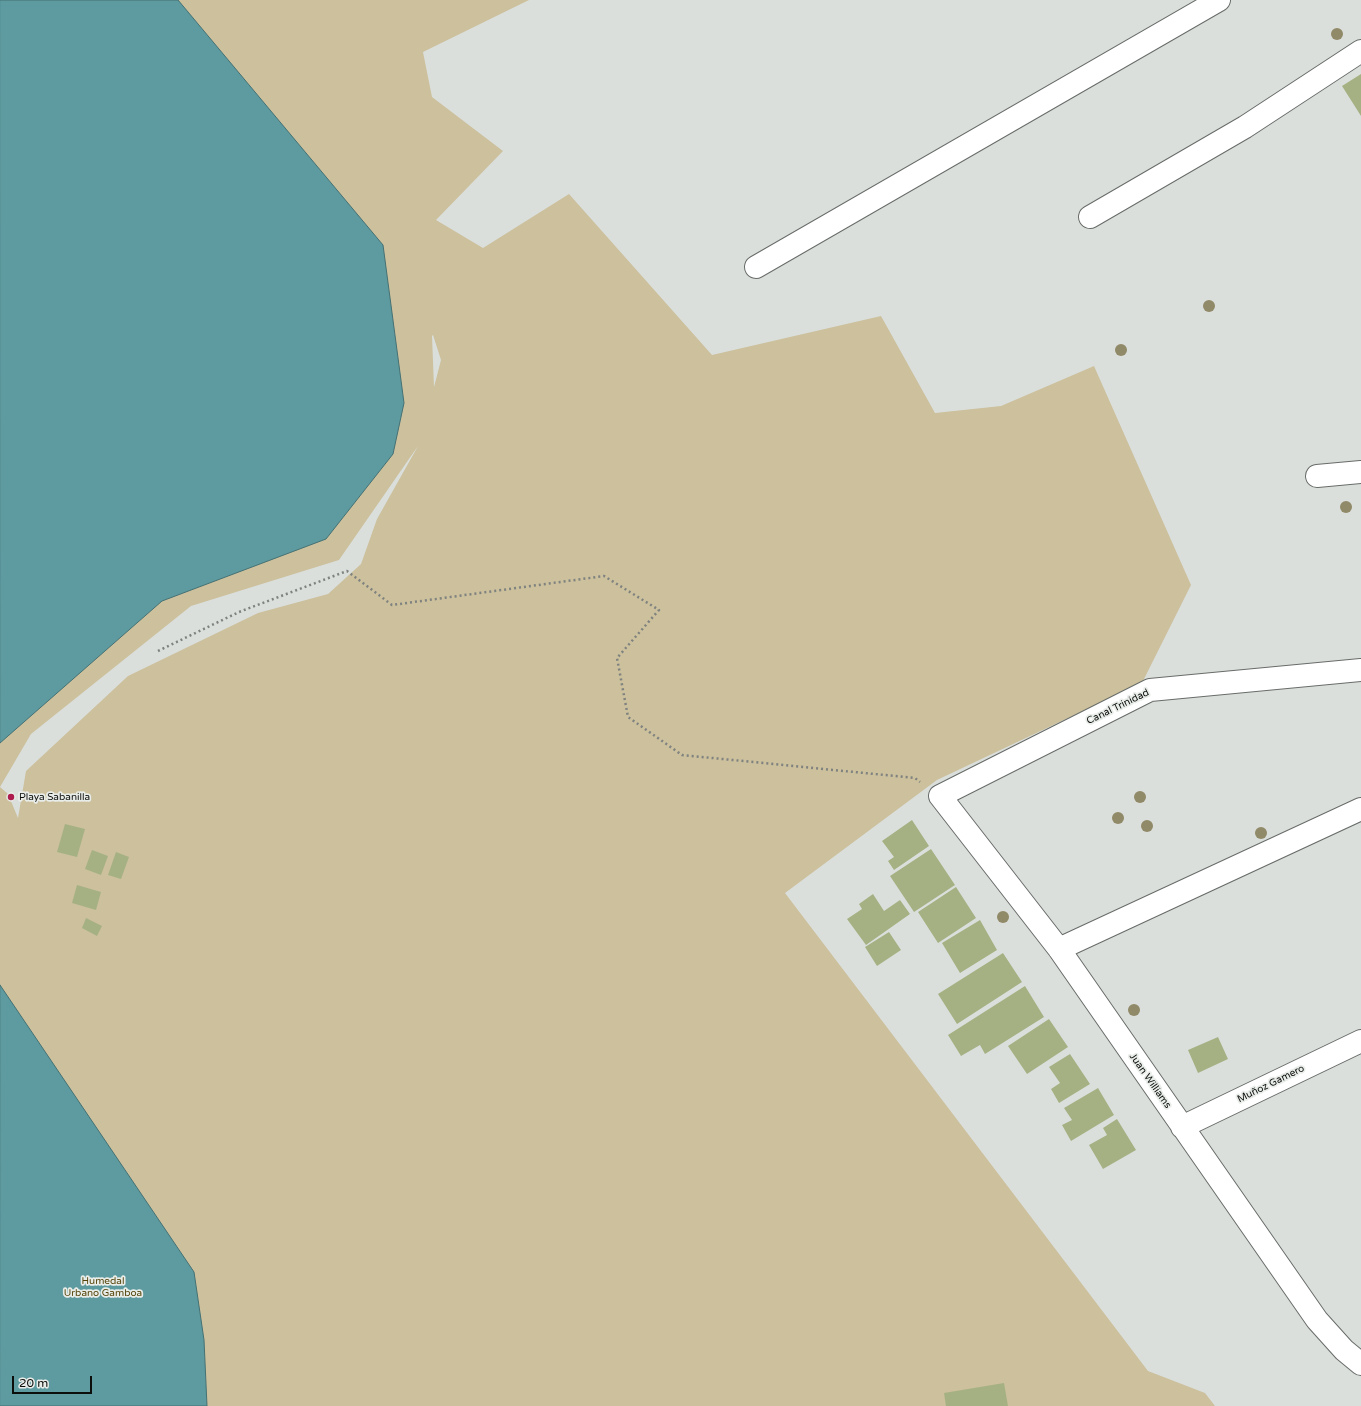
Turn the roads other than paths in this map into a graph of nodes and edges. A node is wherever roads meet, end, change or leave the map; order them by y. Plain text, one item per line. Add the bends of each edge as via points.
1 (1219, 0) edge
2 (1361, 51) edge
3 (1090, 217) dead end
4 (756, 267) dead end
5 (1361, 472) edge
6 (1317, 476) dead end
7 (1361, 670) edge
8 (940, 796) joint
9 (1361, 809) edge
10 (1058, 949) junction
11 (1361, 1041) edge
12 (1182, 1127) junction
13 (1361, 1364) edge

1 - 4 street
2 - 3 street via 1245,127
5 - 6 street
7 - 8 street, Canal Trinidad via 1150,690
8 - 10 street, Juan Williams
9 - 10 street
10 - 12 street, Juan Williams
11 - 12 street, Muñoz Gamero
12 - 13 street, Juan Williams via 1317,1320 1344,1350

